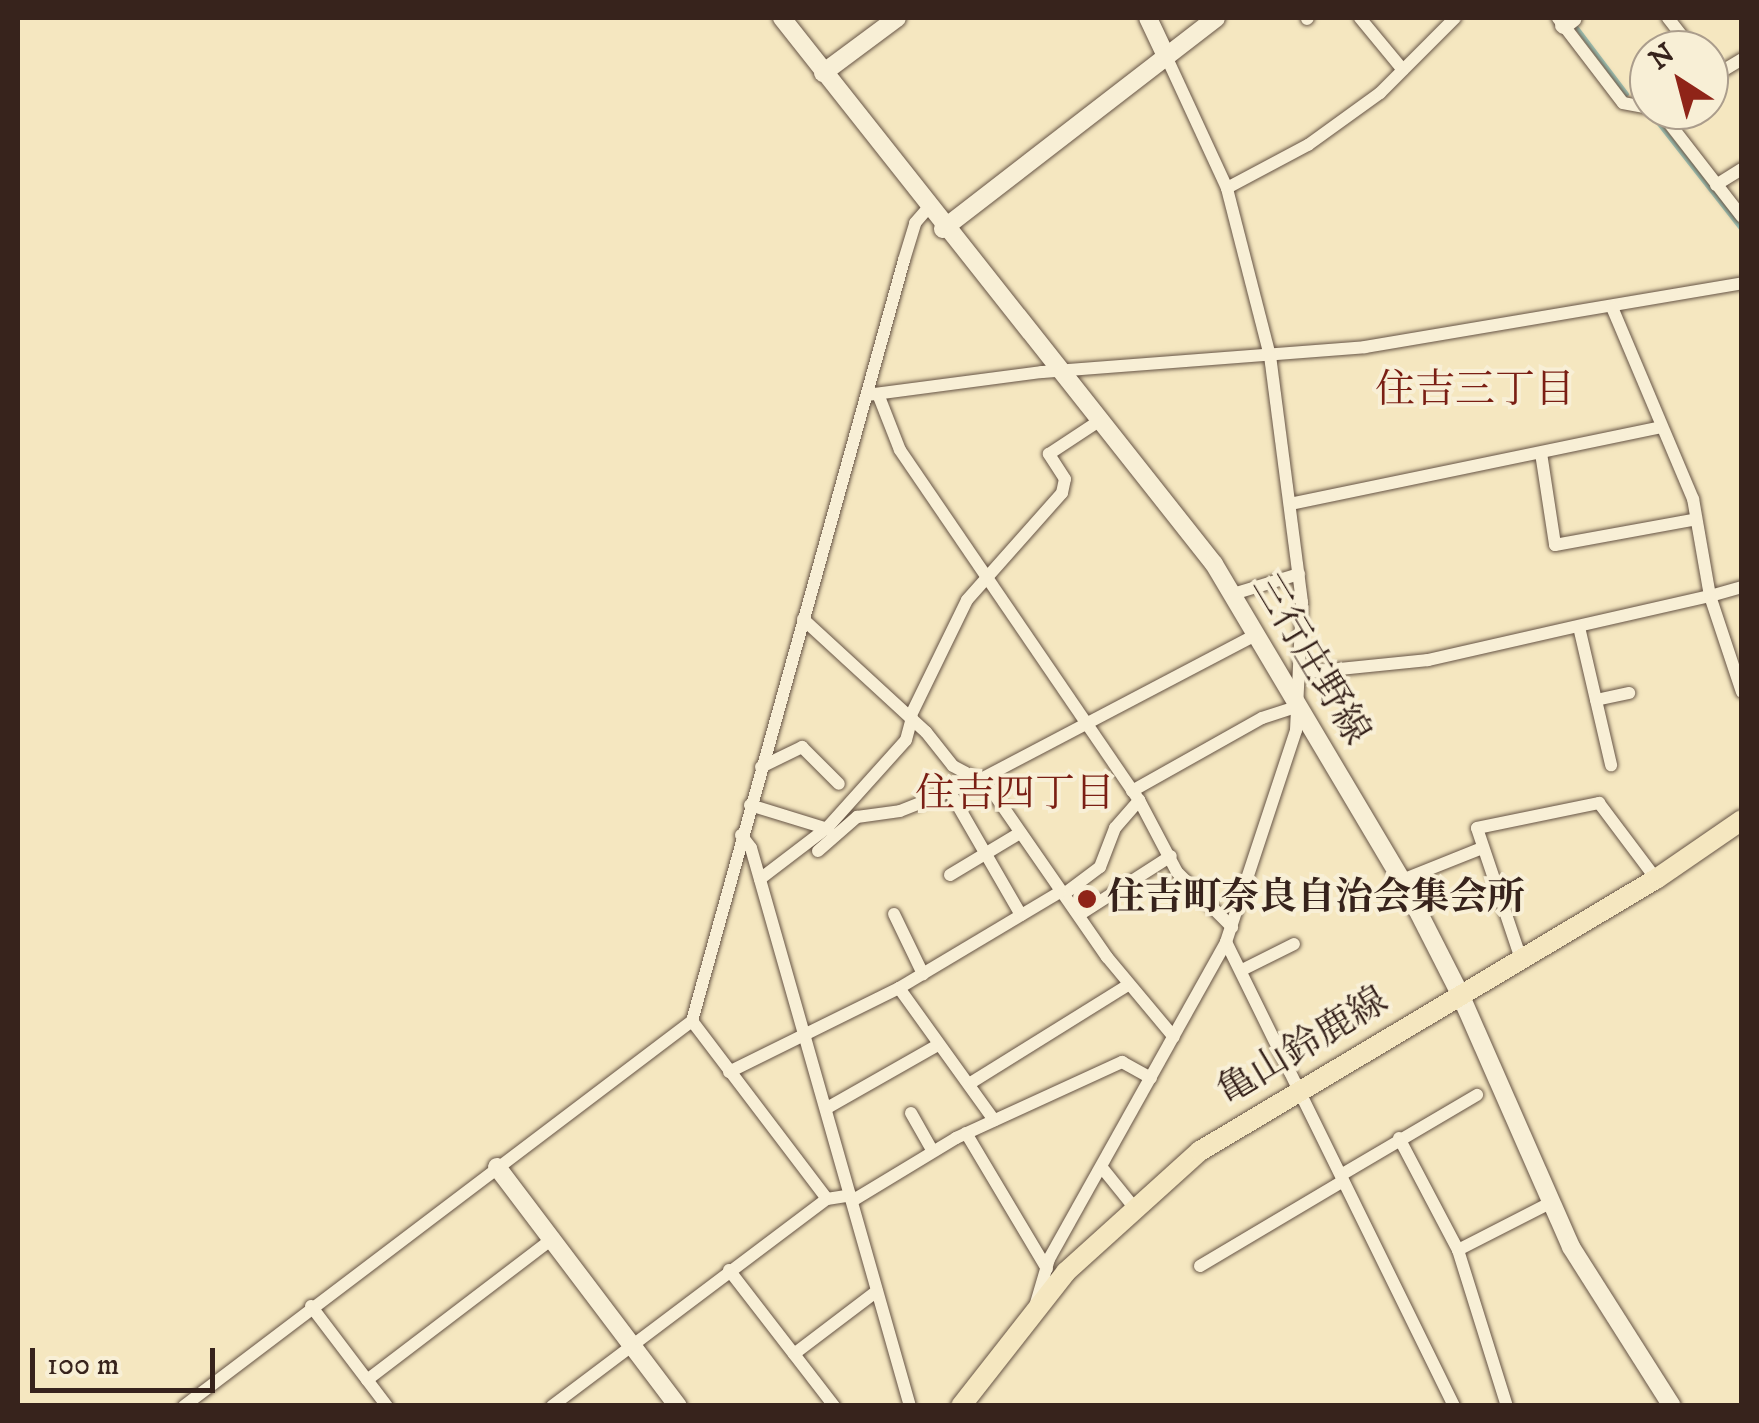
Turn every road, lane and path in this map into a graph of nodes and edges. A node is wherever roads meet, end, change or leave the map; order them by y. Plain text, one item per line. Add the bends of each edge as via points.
1 (782, 18) edge
2 (897, 18) edge
3 (1148, 18) edge
4 (1216, 18) edge
5 (1360, 18) edge
6 (1455, 18) edge
7 (1565, 20) edge
8 (1166, 56) junction
9 (1403, 70) junction
10 (823, 73) junction
11 (1629, 104) edge
12 (1674, 130) edge
13 (1742, 169) edge
14 (1716, 185) junction
15 (1227, 188) junction
16 (928, 209) junction
17 (1742, 217) edge
18 (944, 230) junction
19 (1742, 282) edge
20 (1612, 307) junction
21 (1270, 356) junction
22 (1061, 371) junction
23 (872, 395) junction
24 (1102, 419) junction
25 (1661, 427) junction
26 (1542, 453) junction
27 (1290, 504) junction
28 (1693, 520) junction
29 (1300, 574) junction
30 (990, 576) junction
31 (1742, 587) edge
32 (1233, 594) junction
33 (1710, 596) junction
34 (802, 620) junction
35 (1579, 627) junction
36 (1257, 634) junction
37 (1300, 674) junction
38 (1742, 692) edge
39 (1629, 694) dead end
40 (1596, 700) junction
41 (1296, 703) junction
42 (911, 717) junction
43 (1087, 722) junction
44 (1611, 764) dead end
45 (760, 768) junction
46 (981, 779) junction
47 (839, 784) dead end
48 (950, 792) junction
49 (1136, 795) junction
50 (750, 805) junction
51 (1742, 820) edge
52 (830, 831) junction
53 (1020, 834) junction
54 (741, 836) junction
55 (1482, 848) junction
56 (818, 851) dead end
57 (983, 855) junction
58 (1171, 856) junction
59 (950, 875) dead end
60 (760, 878) junction
61 (1656, 878) junction
62 (1402, 880) junction
63 (1062, 893) junction
64 (894, 914) dead end
65 (1079, 914) junction
66 (1021, 915) junction
67 (1232, 927) junction
68 (1226, 942) junction
69 (1294, 944) dead end
70 (1521, 959) junction
71 (1242, 970) junction
72 (923, 974) junction
73 (1128, 986) junction
74 (900, 988) junction
75 (1460, 994) junction
76 (692, 1021) junction
77 (806, 1035) junction
78 (1174, 1037) junction
79 (938, 1045) junction
80 (729, 1072) junction
81 (1151, 1078) junction
82 (969, 1084) junction
83 (1300, 1090) junction
84 (1477, 1096) dead end
85 (827, 1108) junction
86 (911, 1114) dead end
87 (994, 1120) junction
88 (966, 1133) junction
89 (1399, 1138) junction
90 (932, 1150) junction
91 (496, 1168) junction
92 (1103, 1169) junction
93 (1342, 1178) junction
94 (851, 1198) junction
95 (826, 1199) junction
96 (1550, 1203) junction
97 (1133, 1206) junction
98 (552, 1239) junction
99 (1458, 1250) junction
100 (1200, 1266) dead end
101 (1047, 1269) junction
102 (729, 1270) junction
103 (877, 1291) junction
104 (312, 1306) junction
105 (1034, 1313) junction
106 (632, 1345) junction
107 (794, 1354) junction
108 (368, 1380) junction
109 (184, 1406) edge
110 (387, 1406) edge
111 (552, 1406) edge
112 (678, 1406) edge
113 (834, 1406) edge
114 (910, 1406) edge
115 (961, 1406) edge
116 (1454, 1406) edge
117 (1507, 1406) edge
118 (1672, 1406) edge

1 - 10 main road, 三行庄野線
2 - 10 main road
3 - 8 main road
4 - 8 main road
5 - 9 street
6 - 9 street
7 - 11 street
8 - 15 street
8 - 18 main road
9 - 15 street via 1308,146
10 - 16 main road, 三行庄野線
12 - 14 street
13 - 14 street
14 - 17 street
15 - 21 street
16 - 18 main road, 三行庄野線
16 - 23 street via 915,224
18 - 22 main road, 三行庄野線
19 - 20 street
20 - 21 street
20 - 25 street
21 - 22 street
21 - 27 street
22 - 23 street
22 - 24 main road, 三行庄野線
23 - 30 street via 900,450
23 - 34 street
24 - 30 street via 1049,454 1065,479 1062,493
24 - 32 main road, 三行庄野線 via 1180,514
25 - 26 street
25 - 28 street via 1693,499
26 - 27 street
26 - 28 street via 1556,545
27 - 29 street
28 - 33 street
29 - 32 street
29 - 37 street
30 - 42 street via 955,619
30 - 43 street
31 - 33 street
32 - 36 main road, 三行庄野線
33 - 35 street
33 - 38 street
34 - 42 street
34 - 45 street
35 - 37 street via 1428,660
35 - 40 street
36 - 41 main road, 三行庄野線
36 - 43 street
37 - 41 street
39 - 40 street
40 - 44 street
41 - 49 street
41 - 62 main road, 三行庄野線
41 - 67 street via 1296,730
42 - 46 street via 953,766
42 - 52 street via 906,740
43 - 46 street
43 - 49 street
45 - 47 street via 802,747
45 - 50 street
46 - 48 street
46 - 53 street
48 - 52 street
48 - 57 street
49 - 58 street
49 - 63 street via 1100,867
50 - 52 street
50 - 54 street
51 - 61 main road, 亀山鈴鹿線
52 - 56 street
52 - 60 street
53 - 57 street
53 - 63 street
54 - 60 street
54 - 76 street
55 - 61 street via 1477,828 1599,803
55 - 62 street
55 - 70 street
57 - 59 street
57 - 66 street
58 - 65 street
58 - 67 street via 1178,872
60 - 77 street
61 - 70 main road, 亀山鈴鹿線
62 - 75 main road, 三行庄野線
63 - 65 street
63 - 66 street
64 - 72 street
65 - 73 street
66 - 72 street
67 - 68 street
68 - 71 street
68 - 78 street
69 - 71 street
70 - 75 main road, 亀山鈴鹿線
71 - 83 street
72 - 74 street
73 - 78 street
73 - 82 street
74 - 77 street
74 - 79 street
75 - 83 main road, 亀山鈴鹿線
75 - 96 main road, 三行庄野線
76 - 80 street
76 - 91 street
77 - 80 street
77 - 85 street
78 - 81 street
79 - 82 street
79 - 85 street
80 - 95 street
81 - 87 street via 1122,1062
81 - 92 street
82 - 87 street
83 - 93 street
83 - 97 main road, 亀山鈴鹿線 via 1200,1151
84 - 89 street
85 - 94 street
86 - 90 street
87 - 88 street
88 - 90 street
88 - 101 street
89 - 93 street
89 - 99 street
90 - 94 street
91 - 98 main road
91 - 104 street
92 - 97 street
92 - 101 street
93 - 100 street
93 - 116 street
94 - 95 street
94 - 103 street
95 - 102 street
96 - 99 street
96 - 118 main road, 三行庄野線 via 1602,1304
97 - 105 main road, 亀山鈴鹿線
98 - 106 main road
98 - 108 street
99 - 117 street
101 - 105 street
102 - 106 street
102 - 107 street
103 - 107 street
103 - 114 street
104 - 108 street
104 - 109 street
105 - 115 main road, 亀山鈴鹿線
106 - 111 street
106 - 112 main road
107 - 113 street
108 - 110 street

